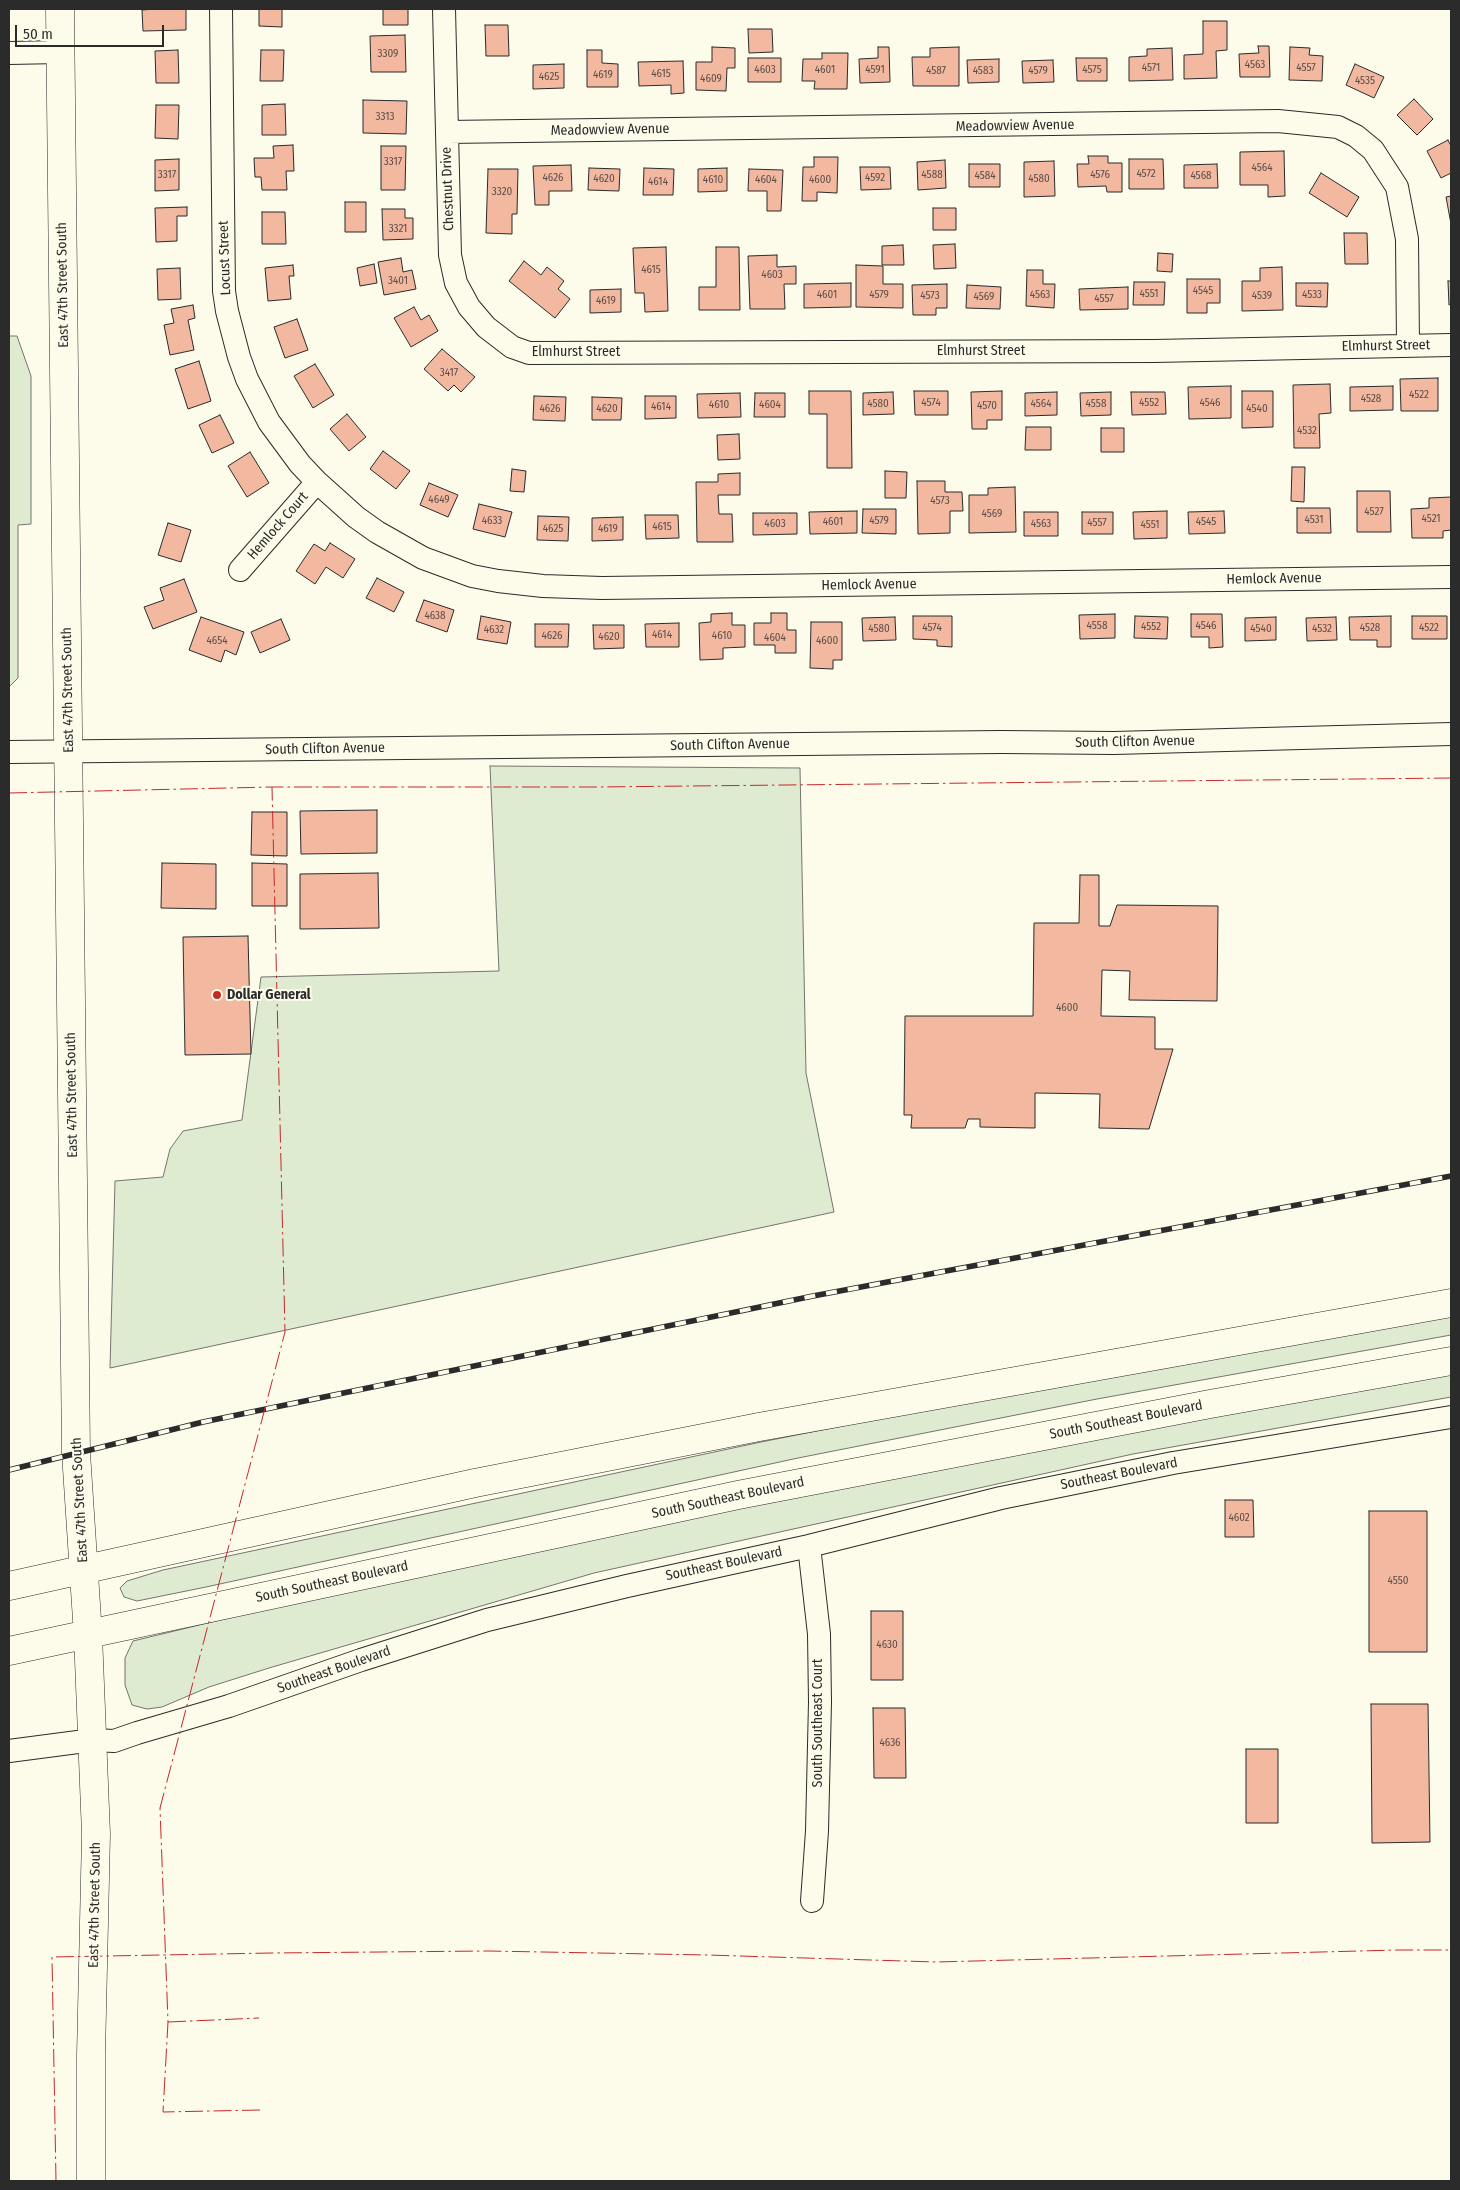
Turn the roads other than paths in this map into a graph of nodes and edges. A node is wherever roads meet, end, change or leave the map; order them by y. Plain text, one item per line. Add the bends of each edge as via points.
1 (60, 9) edge
2 (221, 9) edge
3 (444, 9) edge
4 (60, 52) junction
5 (9, 53) edge
6 (447, 132) junction
7 (1408, 345) junction
8 (1451, 345) edge
9 (512, 347) joint
10 (317, 482) junction
11 (240, 570) dead end
12 (1451, 577) edge
13 (1451, 734) edge
14 (68, 751) junction
15 (9, 752) edge
16 (1451, 1303) edge
17 (1451, 1361) edge
18 (1451, 1417) edge
19 (809, 1546) junction
20 (84, 1568) junction
21 (9, 1586) edge
22 (88, 1635) junction
23 (9, 1651) edge
24 (93, 1740) junction
25 (9, 1751) edge
26 (812, 1901) dead end
27 (91, 2181) edge

1 - 4 main road, East 47th Street South
2 - 10 street, Locust Street via 224,291 227,311 239,357 258,401 285,444
3 - 6 street, Chestnut Drive
4 - 5 street
4 - 14 main road, East 47th Street South
6 - 7 street, Meadowview Avenue via 1278,121 1338,127 1373,150 1397,187 1407,239
6 - 9 street, Chestnut Drive via 450,255 456,283 469,307 486,327
7 - 8 street, Elmhurst Street
7 - 9 street, Elmhurst Street via 1146,351 540,355
10 - 11 street, Hemlock Court
10 - 12 street, Hemlock Avenue via 363,522 423,558 472,576 543,586 620,588
13 - 14 street, South Clifton Avenue via 1114,743
14 - 15 street, South Clifton Avenue
14 - 20 main road, East 47th Street South via 76,1453
16 - 20 main road via 750,1429
17 - 22 main road, South Southeast Boulevard via 738,1495
18 - 19 street, Southeast Boulevard via 1158,1466 1000,1498
19 - 24 street, Southeast Boulevard via 486,1620 229,1706 136,1732 114,1742
19 - 26 street, South Southeast Court via 819,1634 820,1702
20 - 21 main road
20 - 22 main road, East 47th Street South
22 - 23 main road, South Southeast Boulevard
22 - 24 main road, East 47th Street South
24 - 25 street, Southeast Boulevard
24 - 27 main road, East 47th Street South via 96,1834

